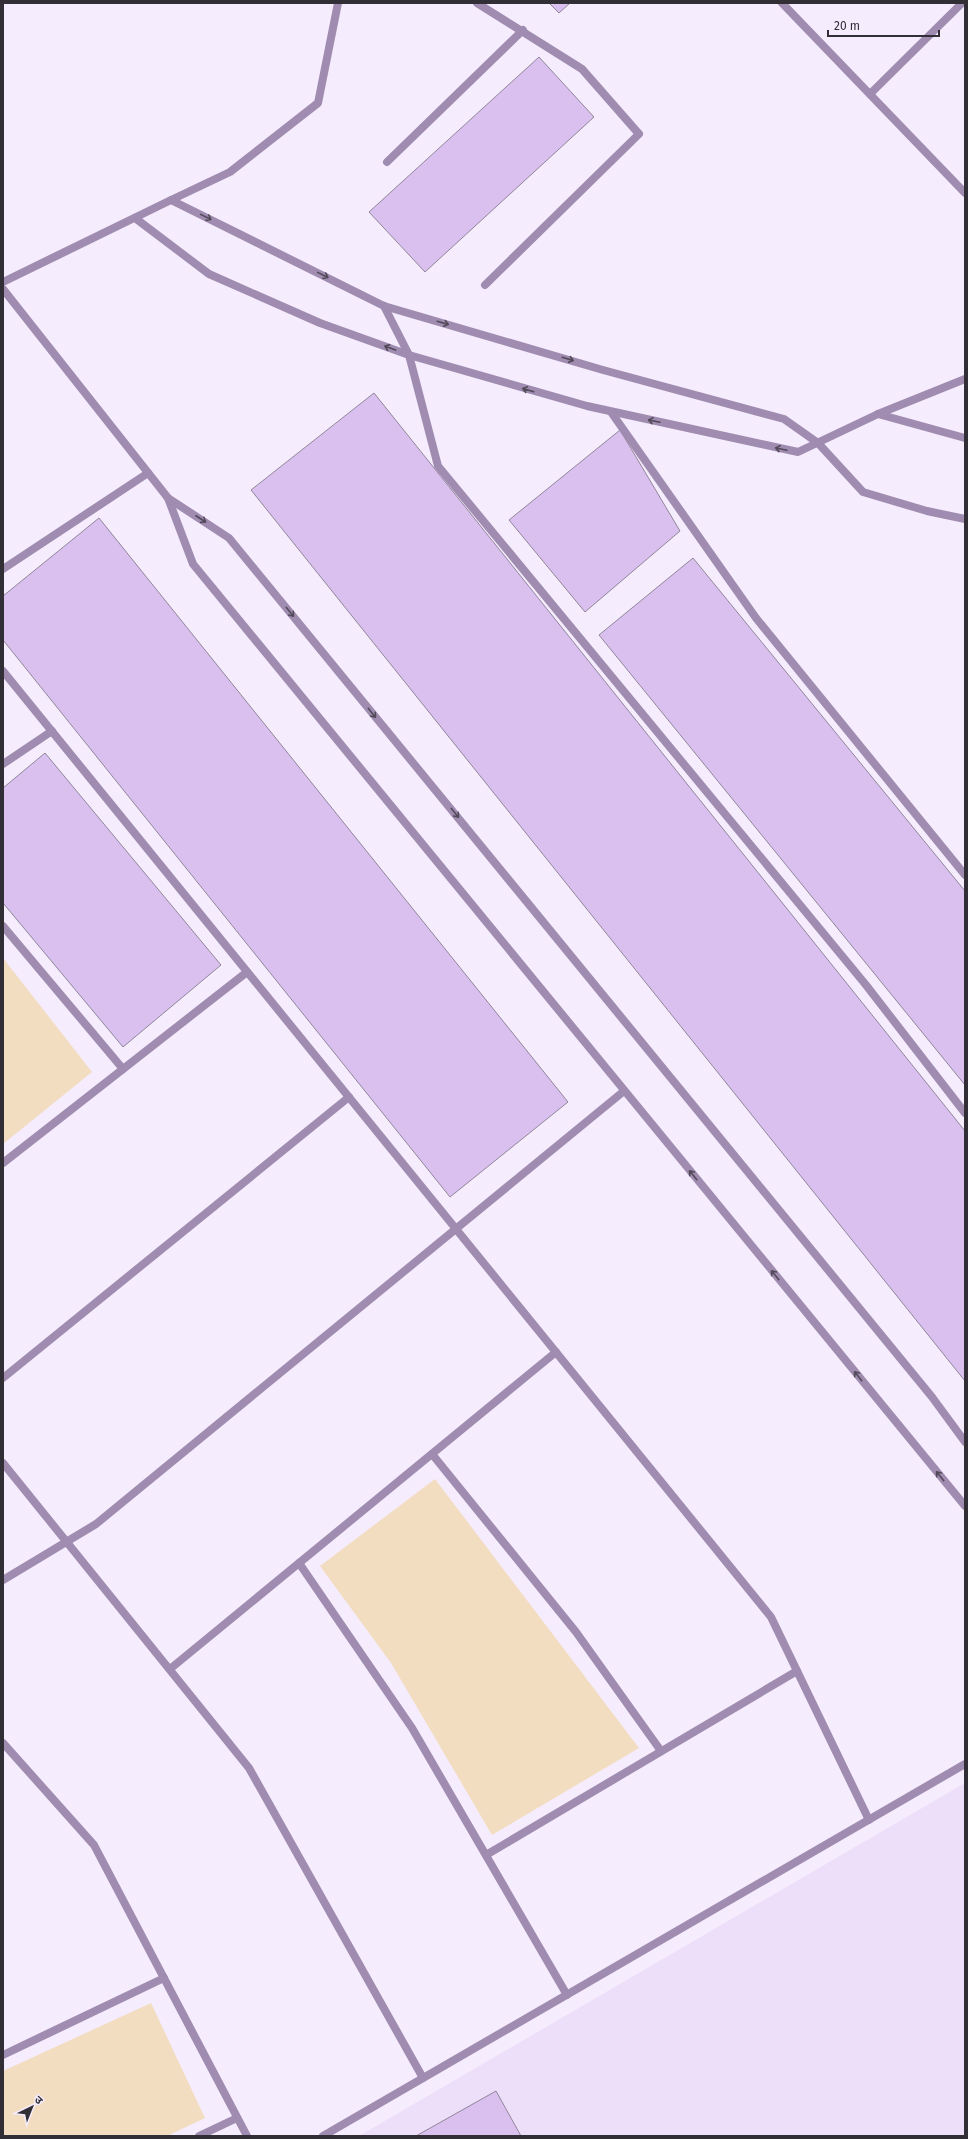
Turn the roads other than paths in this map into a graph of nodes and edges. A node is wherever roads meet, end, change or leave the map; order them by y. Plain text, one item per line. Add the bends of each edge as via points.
1 (338, 3) edge
2 (477, 3) edge
3 (782, 3) edge
4 (962, 3) edge
5 (523, 30) junction
6 (870, 94) junction
7 (387, 162) dead end
8 (965, 194) edge
9 (171, 200) junction
10 (135, 218) junction
11 (3, 282) edge
12 (485, 285) dead end
13 (3, 289) edge
14 (384, 306) junction
15 (409, 355) junction
16 (965, 379) edge
17 (611, 412) junction
18 (878, 414) junction
19 (965, 438) edge
20 (818, 443) junction
21 (148, 472) junction
22 (168, 498) junction
23 (965, 519) edge
24 (3, 569) edge
25 (3, 671) edge
26 (52, 731) junction
27 (3, 764) edge
28 (965, 875) edge
29 (3, 926) edge
30 (247, 972) junction
31 (123, 1069) junction
32 (624, 1091) junction
33 (349, 1097) junction
34 (965, 1113) edge
35 (3, 1163) edge
36 (456, 1229) junction
37 (556, 1352) junction
38 (3, 1378) edge
39 (965, 1442) edge
40 (432, 1454) junction
41 (3, 1463) edge
42 (965, 1506) edge
43 (68, 1541) junction
44 (299, 1563) junction
45 (3, 1580) edge
46 (170, 1669) junction
47 (797, 1671) junction
48 (3, 1743) edge
49 (661, 1751) junction
50 (965, 1764) edge
51 (869, 1820) junction
52 (486, 1855) junction
53 (164, 1978) junction
54 (567, 1994) junction
55 (3, 2054) edge
56 (423, 2078) junction
57 (237, 2118) junction
58 (199, 2136) edge
59 (247, 2136) edge
60 (323, 2136) edge

1 - 9 street via 318,103 230,172
2 - 5 street
3 - 6 street
4 - 6 street
5 - 7 street
5 - 12 street via 582,69 639,134
6 - 8 street
9 - 10 street
9 -> 14 street
10 - 11 street
15 -> 10 street via 320,323 209,274
13 - 21 street
14 - 15 street
14 -> 20 street via 603,370 784,419
17 -> 15 street
15 - 34 street via 438,466 866,985
16 - 18 street
20 -> 17 street via 798,452
17 - 28 street via 756,618
18 - 19 street
18 - 20 street
20 - 23 street via 863,492
21 - 22 street
21 - 24 street
22 - 32 street via 193,564
22 -> 39 street via 229,538 932,1397
25 - 26 street
26 - 27 street
26 - 30 street
29 - 31 street
30 - 31 street
30 - 33 street
31 - 35 street
32 - 36 street
42 -> 32 street
33 - 36 street
33 - 38 street
36 - 37 street
36 - 43 street via 96,1524
37 - 40 street
37 - 47 street via 771,1617
40 - 44 street
40 - 49 street via 576,1632
41 - 43 street
43 - 45 street
43 - 46 street
44 - 46 street
44 - 52 street via 412,1728
46 - 56 street via 249,1768
47 - 49 street
47 - 51 street
48 - 53 street via 94,1845
49 - 52 street
50 - 51 street
51 - 54 street
52 - 54 street
53 - 55 street
53 - 57 street
54 - 56 street
56 - 60 street
57 - 58 street
57 - 59 street

